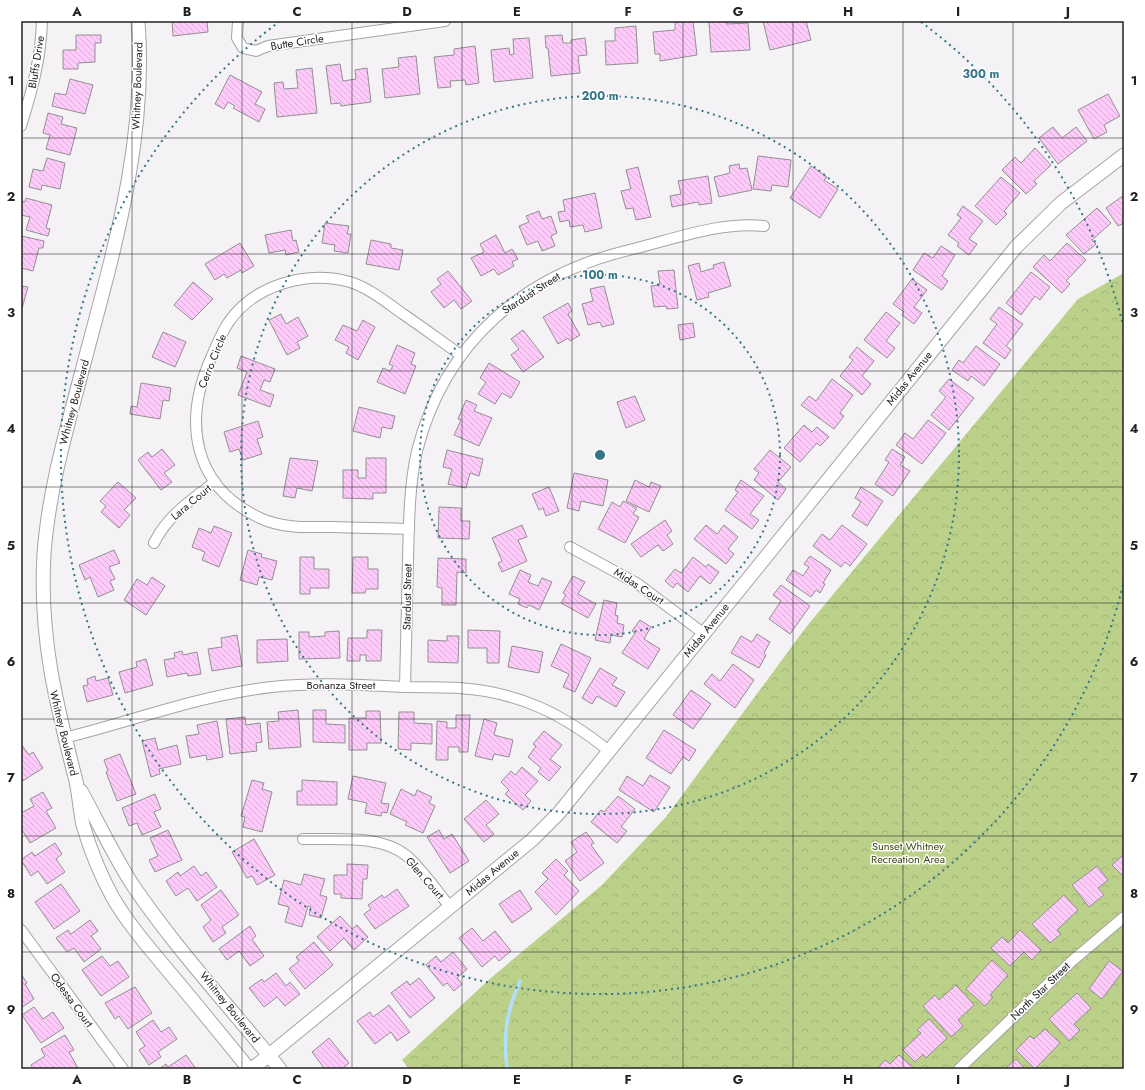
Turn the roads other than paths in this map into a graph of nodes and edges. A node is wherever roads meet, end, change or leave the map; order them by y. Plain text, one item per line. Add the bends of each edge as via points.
1 (42, 21) edge
2 (138, 21) edge
3 (238, 21) edge
4 (445, 21) edge
5 (380, 26) edge
6 (21, 126) edge
7 (1124, 155) edge
8 (764, 226) dead end
9 (461, 355) junction
10 (215, 482) junction
11 (409, 529) junction
12 (154, 543) dead end
13 (570, 547) dead end
14 (703, 633) junction
15 (404, 687) junction
16 (64, 738) junction
17 (609, 751) junction
18 (77, 784) junction
19 (303, 839) dead end
20 (450, 907) junction
21 (1124, 917) edge
22 (21, 930) edge
23 (269, 1055) junction
24 (123, 1069) edge
25 (249, 1069) edge
26 (252, 1069) edge
27 (280, 1069) edge
28 (960, 1069) edge

1 - 6 street, Bluffs Drive via 38,63
2 - 16 street, Whitney Boulevard via 138,118 130,178 117,238 59,459 46,535 44,618 51,676
3 - 5 street, Butte Circle via 237,38 242,48 256,51 268,46
4 - 5 street
7 - 14 street, Midas Avenue via 1061,203 1016,247
8 - 9 street, Stardust Street via 752,224 725,227 612,254 578,265 513,303 474,338
9 - 10 street, Cerro Circle via 385,301 352,283 336,279 300,279 268,289 240,309 229,322 214,352 196,404 196,437 200,453
9 - 11 street, Stardust Street via 447,375 426,421 417,452
10 - 11 street, Cerro Circle via 246,510 279,524 301,527
10 - 12 street, Lara Court via 178,509 159,532
11 - 15 street, Stardust Street
13 - 14 street, Midas Court via 638,584
14 - 17 street, Midas Avenue
15 - 16 street, Bonanza Street via 333,684 272,687 199,700
15 - 17 street, Bonanza Street via 466,689 500,693 524,700 551,711 578,727
16 - 18 street, Whitney Boulevard
17 - 20 street, Midas Avenue via 546,827
18 - 23 street, Whitney Boulevard via 118,861 137,890
18 - 25 street, Whitney Boulevard via 83,824 100,871 113,897 145,942
19 - 20 street, Glen Court via 366,841 395,849 417,866
20 - 23 street, Midas Avenue
21 - 28 street, North Star Street via 1072,961
22 - 24 street, Odessa Court
23 - 26 street, Midas Avenue
23 - 27 street, Whitney Boulevard

